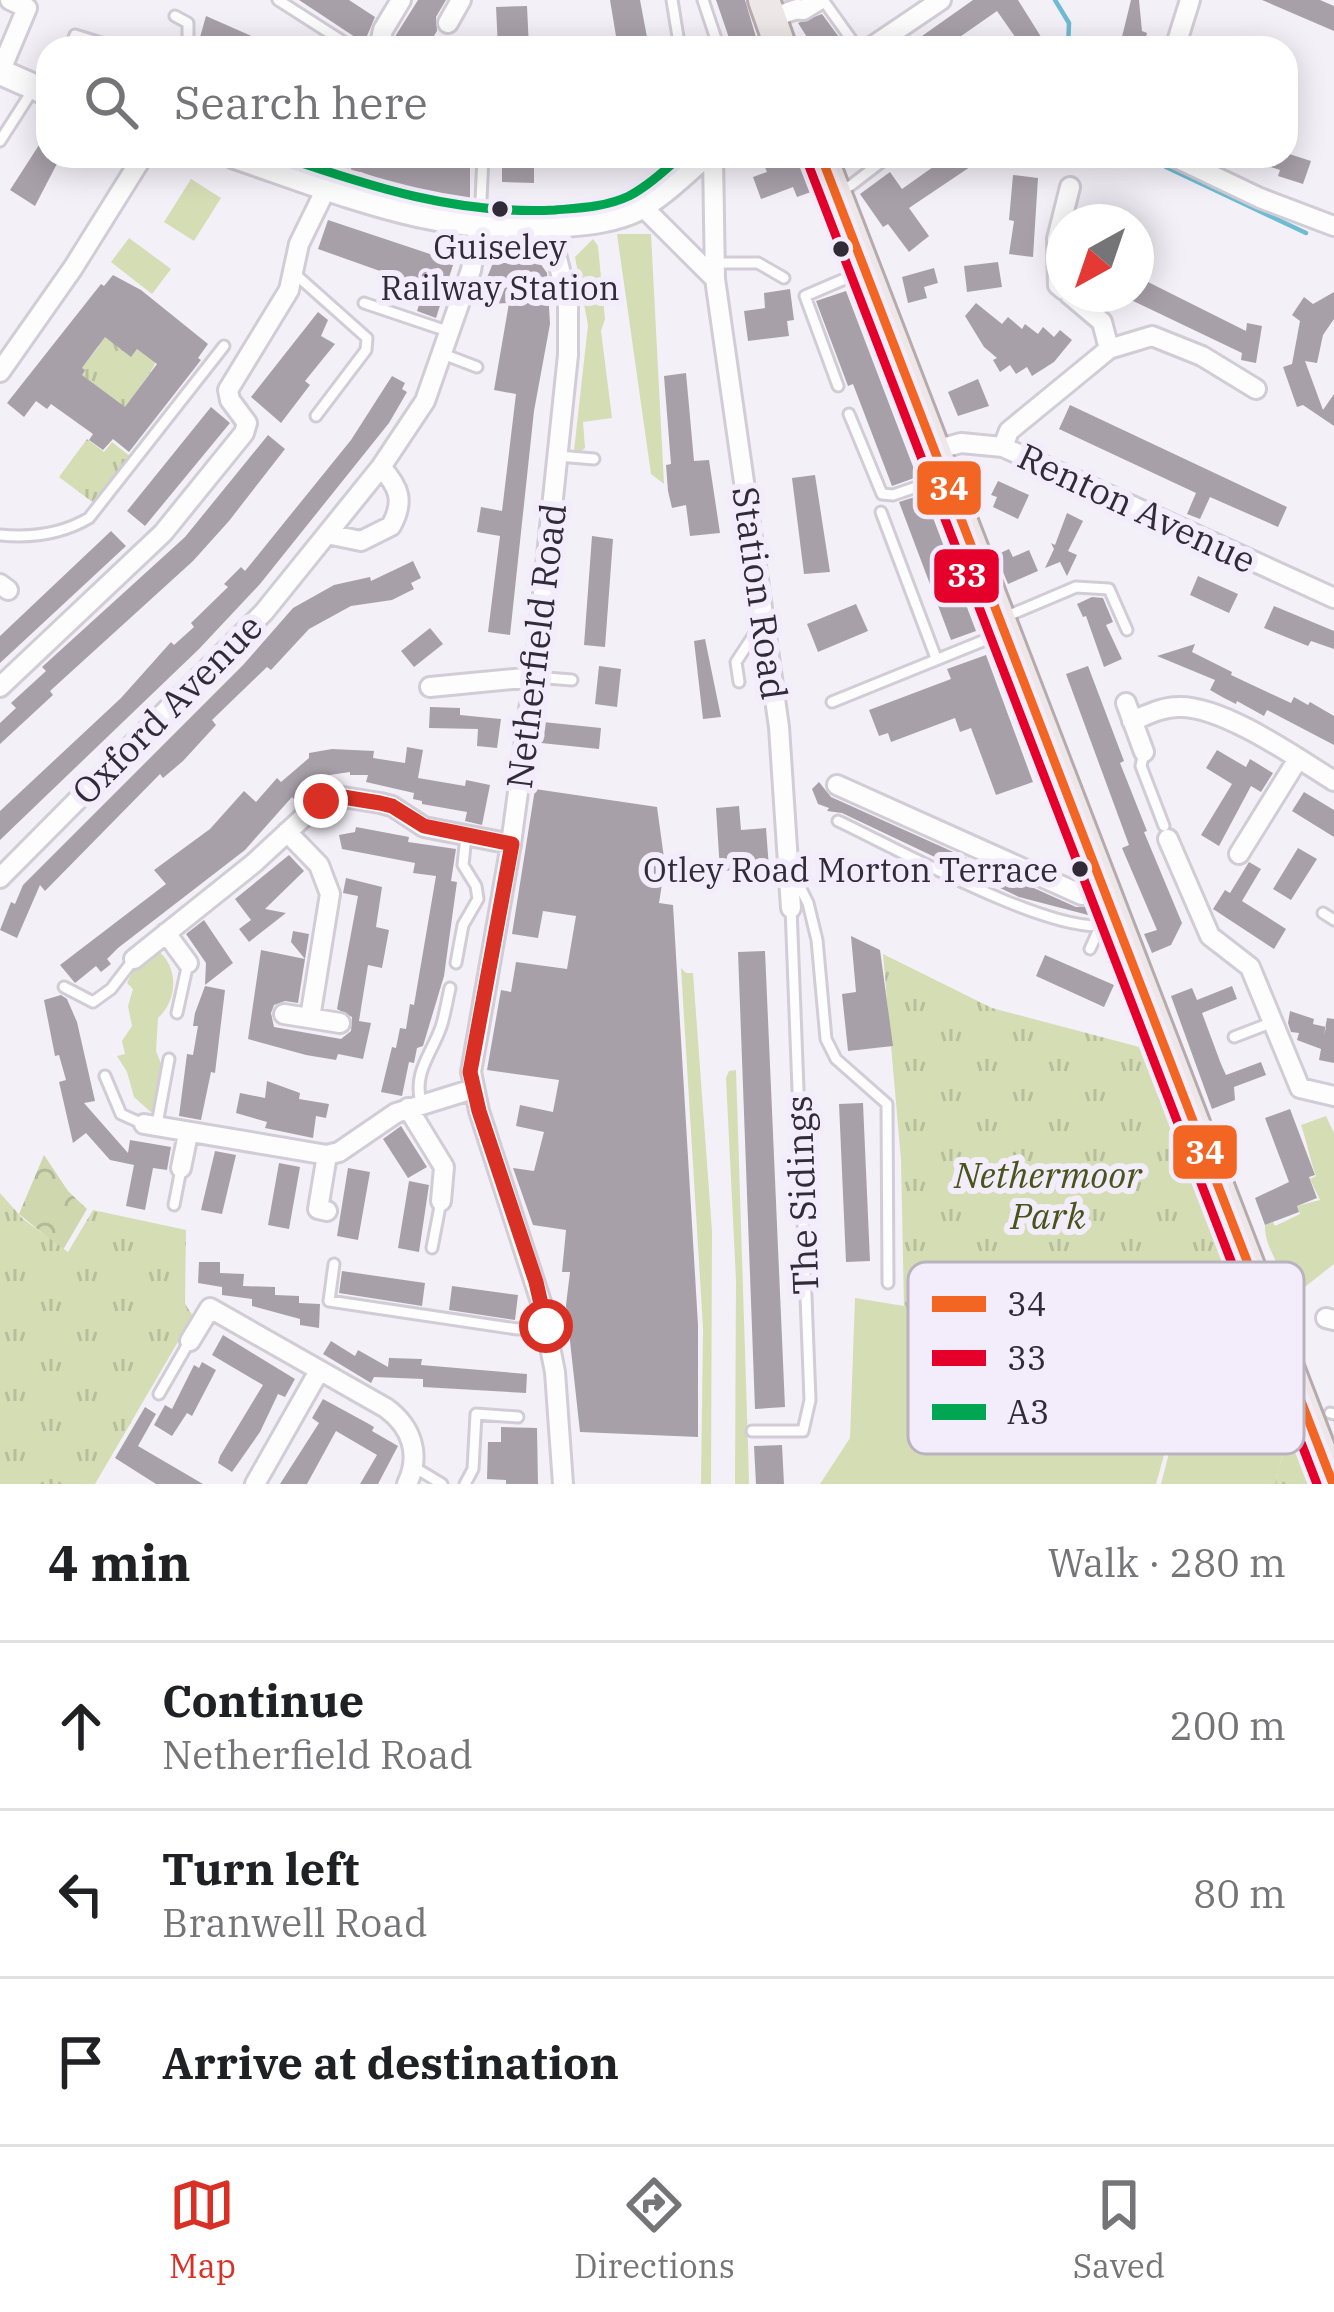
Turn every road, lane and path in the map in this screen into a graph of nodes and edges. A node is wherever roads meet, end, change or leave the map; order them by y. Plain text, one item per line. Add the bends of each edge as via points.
1 (10, 0) edge
2 (278, 0) edge
3 (461, 0) edge
4 (671, 0) edge
5 (703, 0) edge
6 (821, 0) edge
7 (941, 0) edge
8 (1190, 0) edge
9 (397, 1) edge
10 (783, 15) edge
11 (176, 16) dead end
12 (448, 23) dead end
13 (188, 36) edge
14 (334, 36) edge
15 (382, 36) edge
16 (678, 36) edge
17 (715, 36) edge
18 (849, 36) edge
19 (890, 36) edge
20 (1179, 36) edge
21 (0, 72) edge
22 (36, 88) edge
23 (36, 96) edge
24 (0, 141) edge
25 (136, 168) edge
26 (270, 168) edge
27 (337, 168) edge
28 (482, 168) edge
29 (688, 168) edge
30 (704, 168) edge
31 (826, 168) edge
32 (873, 168) edge
33 (1197, 168) edge
34 (1070, 187) dead end
35 (329, 188) junction
36 (835, 190) junction
37 (1066, 204) edge
38 (634, 209) junction
39 (549, 226) junction
40 (1334, 226) edge
41 (479, 227) junction
42 (755, 249) dead end
43 (758, 263) junction
44 (866, 270) junction
45 (715, 271) junction
46 (292, 272) junction
47 (784, 278) dead end
48 (364, 303) dead end
49 (1090, 312) edge
50 (451, 332) junction
51 (224, 346) dead end
52 (1109, 350) junction
53 (443, 354) junction
54 (477, 367) dead end
55 (0, 372) edge
56 (838, 386) dead end
57 (1256, 388) dead end
58 (849, 414) dead end
59 (316, 416) dead end
60 (1003, 447) junction
61 (558, 456) junction
62 (594, 459) dead end
63 (940, 464) junction
64 (381, 466) junction
65 (881, 512) dead end
66 (327, 534) junction
67 (0, 535) edge
68 (1334, 598) edge
69 (764, 620) junction
70 (1002, 625) junction
71 (1127, 630) dead end
72 (936, 658) junction
73 (534, 677) junction
74 (572, 680) dead end
75 (739, 682) dead end
76 (430, 687) dead end
77 (0, 688) edge
78 (832, 702) dead end
79 (1144, 752) joint
80 (1298, 758) junction
81 (1334, 782) edge
82 (837, 785) dead end
83 (838, 820) dead end
84 (287, 832) junction
85 (1166, 832) joint
86 (466, 836) junction
87 (512, 844) junction
88 (1239, 854) dead end
89 (788, 863) junction
90 (0, 878) edge
91 (1107, 890) junction
92 (791, 908) joint
93 (1323, 913) dead end
94 (1334, 920) edge
95 (1109, 925) junction
96 (166, 933) junction
97 (1090, 949) dead end
98 (134, 958) joint
99 (188, 962) joint
100 (456, 963) dead end
101 (64, 987) dead end
102 (450, 988) dead end
103 (94, 1002) junction
104 (177, 1013) dead end
105 (284, 1014) dead end
106 (310, 1018) junction
107 (96, 1019) dead end
108 (1273, 1022) junction
109 (340, 1023) dead end
110 (1234, 1036) dead end
111 (169, 1059) dead end
112 (105, 1076) dead end
113 (473, 1089) junction
114 (1334, 1096) edge
115 (415, 1105) junction
116 (150, 1126) junction
117 (188, 1134) junction
118 (327, 1155) junction
119 (181, 1168) joint
120 (441, 1201) joint
121 (174, 1205) dead end
122 (327, 1211) dead end
123 (432, 1248) dead end
124 (1244, 1262) edge
125 (334, 1264) dead end
126 (888, 1283) dead end
127 (546, 1326) junction
128 (190, 1341) joint
129 (319, 1371) junction
130 (159, 1394) dead end
131 (1304, 1412) edge
132 (518, 1418) dead end
133 (752, 1431) dead end
134 (411, 1476) edge
135 (255, 1484) edge
136 (442, 1484) edge
137 (465, 1484) edge
138 (563, 1484) edge
139 (1333, 1484) edge

1 - 21 street via 27,8
2 - 14 lane
3 - 12 street
4 - 16 lane
5 - 17 lane
6 - 10 street
6 - 18 lane
7 - 19 street
8 - 20 street
9 - 15 street
11 - 13 lane via 188,23
21 - 22 street
23 - 24 lane
25 - 55 street
26 - 35 street
27 - 35 street
28 - 41 lane
29 - 38 street
30 - 45 street, Station Road
31 - 36 main road
32 - 36 lane
33 - 40 street
34 - 37 street
35 - 41 street
35 - 46 street
36 - 44 main road
38 - 39 street
38 - 45 street
39 - 41 street
39 - 61 street, Netherfield Road via 568,302
41 - 50 street, Oxford Avenue
42 - 43 lane
43 - 45 lane
43 - 47 lane
44 - 56 lane via 805,296
44 - 63 main road
45 - 69 street, Station Road
46 - 59 lane via 367,338
46 - 77 street via 228,390 247,423 244,433 163,533
48 - 50 lane
49 - 52 street via 1102,322
50 - 53 street, Oxford Avenue
51 - 67 lane via 89,518 56,532
52 - 57 street via 1152,336
52 - 60 street via 1010,431
53 - 54 lane
53 - 64 street, Oxford Avenue via 415,420
58 - 63 lane via 882,494
60 - 63 street, Renton Avenue via 962,443
60 - 68 street, Renton Avenue
61 - 62 lane
61 - 73 street, Netherfield Road
63 - 70 main road
64 - 66 street, Oxford Avenue
64 - 66 street via 399,492 392,526 361,541
65 - 72 lane
66 - 90 street, Oxford Avenue via 248,629
69 - 75 lane via 736,662
69 - 89 street, Station Road
70 - 71 lane via 1076,587 1109,590
70 - 72 lane
70 - 91 main road
72 - 78 lane
73 - 74 lane
73 - 76 street
73 - 87 street, Netherfield Road
79 - 80 street via 1129,712 1197,708
79 - 85 lane via 1141,766
80 - 81 street
80 - 88 street
82 - 91 street via 1082,895
83 - 95 lane via 1042,916
84 - 86 street via 321,801 343,797 392,806 424,826
84 - 96 street
84 - 106 street via 319,866 330,894
85 - 108 street via 1210,936 1250,967
86 - 87 street
86 - 100 lane via 464,865 478,899
87 - 113 street, Netherfield Road via 471,1058
89 - 92 street, Station Road
89 - 126 lane via 817,940 826,1039 836,1060 887,1104
91 - 95 main road
92 - 133 lane, The Sidings via 810,1400 803,1431
93 - 94 lane
95 - 97 lane
95 - 124 main road
96 - 98 street
96 - 99 street
98 - 103 lane
99 - 104 lane
101 - 103 lane
102 - 115 lane
103 - 107 lane
105 - 106 street
106 - 109 street
108 - 110 lane
108 - 114 street via 1300,1088
111 - 116 lane
112 - 116 lane via 121,1114
113 - 115 street
113 - 127 street, Netherfield Road
115 - 118 street
115 - 120 street via 444,1167
116 - 117 street
117 - 118 street
117 - 119 street
118 - 122 street via 318,1209
119 - 121 lane
120 - 123 lane
125 - 127 lane via 329,1301 517,1329
127 - 138 street, Netherfield Road
128 - 129 street via 210,1308
128 - 130 lane
129 - 134 street via 404,1423 413,1444
129 - 135 street
131 - 139 main road
132 - 137 lane via 476,1414
134 - 136 lane

